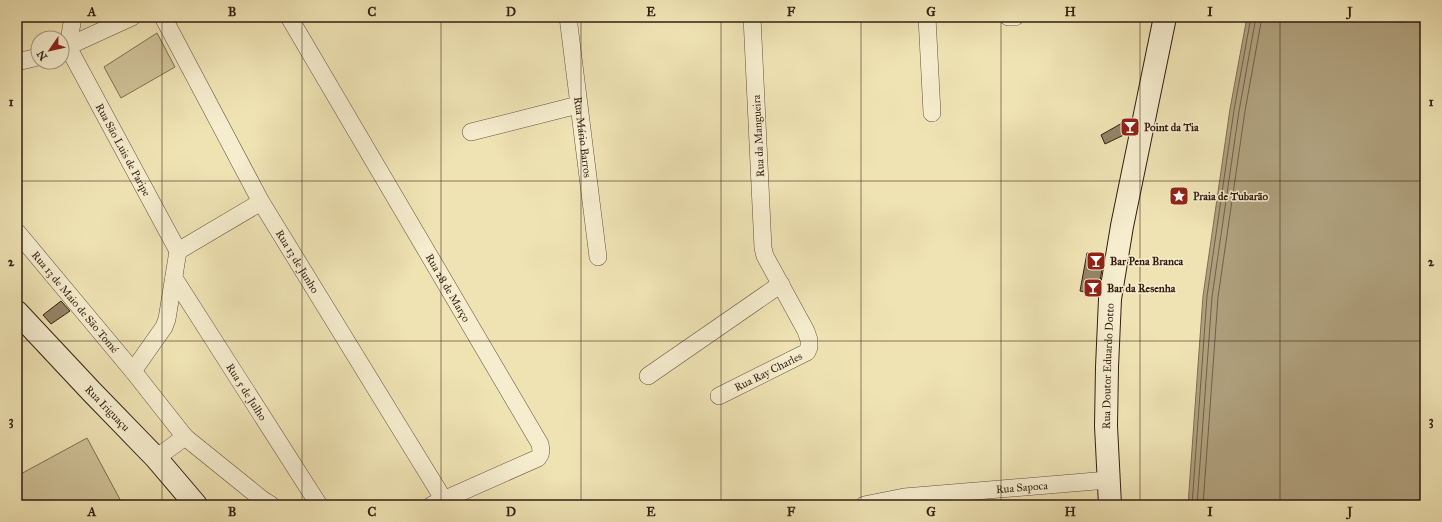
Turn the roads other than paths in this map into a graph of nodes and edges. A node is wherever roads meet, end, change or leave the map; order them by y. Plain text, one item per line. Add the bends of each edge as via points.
1 (73, 17) edge
2 (132, 17) edge
3 (163, 17) edge
4 (289, 17) edge
5 (568, 17) edge
6 (752, 17) edge
7 (927, 17) edge
8 (1008, 17) edge
9 (1015, 17) edge
10 (1165, 17) edge
11 (70, 30) edge
12 (70, 46) edge
13 (70, 57) edge
14 (30, 59) edge
15 (17, 62) edge
16 (578, 105) junction
17 (932, 113) dead end
18 (471, 132) dead end
19 (261, 202) junction
20 (17, 232) edge
21 (178, 251) junction
22 (765, 256) joint
23 (598, 257) dead end
24 (174, 278) junction
25 (781, 284) junction
26 (17, 312) edge
27 (133, 371) junction
28 (648, 376) dead end
29 (718, 396) dead end
30 (185, 437) junction
31 (156, 458) junction
32 (1108, 480) junction
33 (438, 502) edge
34 (196, 505) edge
35 (271, 505) edge
36 (318, 505) edge
37 (864, 505) edge
38 (1110, 505) edge

1 - 11 street
2 - 12 street
3 - 19 street, Rua 13 de Junho
4 - 33 street, Rua 28 de Março via 540,444 541,455 538,458
5 - 16 street, Rua Mário Barros
6 - 22 street, Rua da Mangueira
7 - 17 street
8 - 9 street
10 - 32 main road, Rua Doutor Eduardo Dotto via 1122,226 1110,299 1106,374
13 - 21 street, Rua São Luis de Paripe
14 - 15 street
16 - 18 street
16 - 23 street, Rua Mário Barros
19 - 21 street
19 - 33 street, Rua 13 de Junho
20 - 27 street, Rua 13 de Maio de São Tomé
21 - 24 street
22 - 25 street, Rua Ray Charles
24 - 27 street via 164,327
24 - 36 street, Rua 5 de Julho
25 - 28 street
25 - 29 street, Rua Ray Charles via 806,331 809,340 807,352
26 - 31 main road, Rua Iriguaçu
27 - 30 street, Rua 13 de Maio de São Tomé
30 - 31 street
30 - 35 street
31 - 34 main road, Rua Iriguaçu
32 - 37 street, Rua Sapoca via 904,497
32 - 38 main road, Rua Doutor Eduardo Dotto

